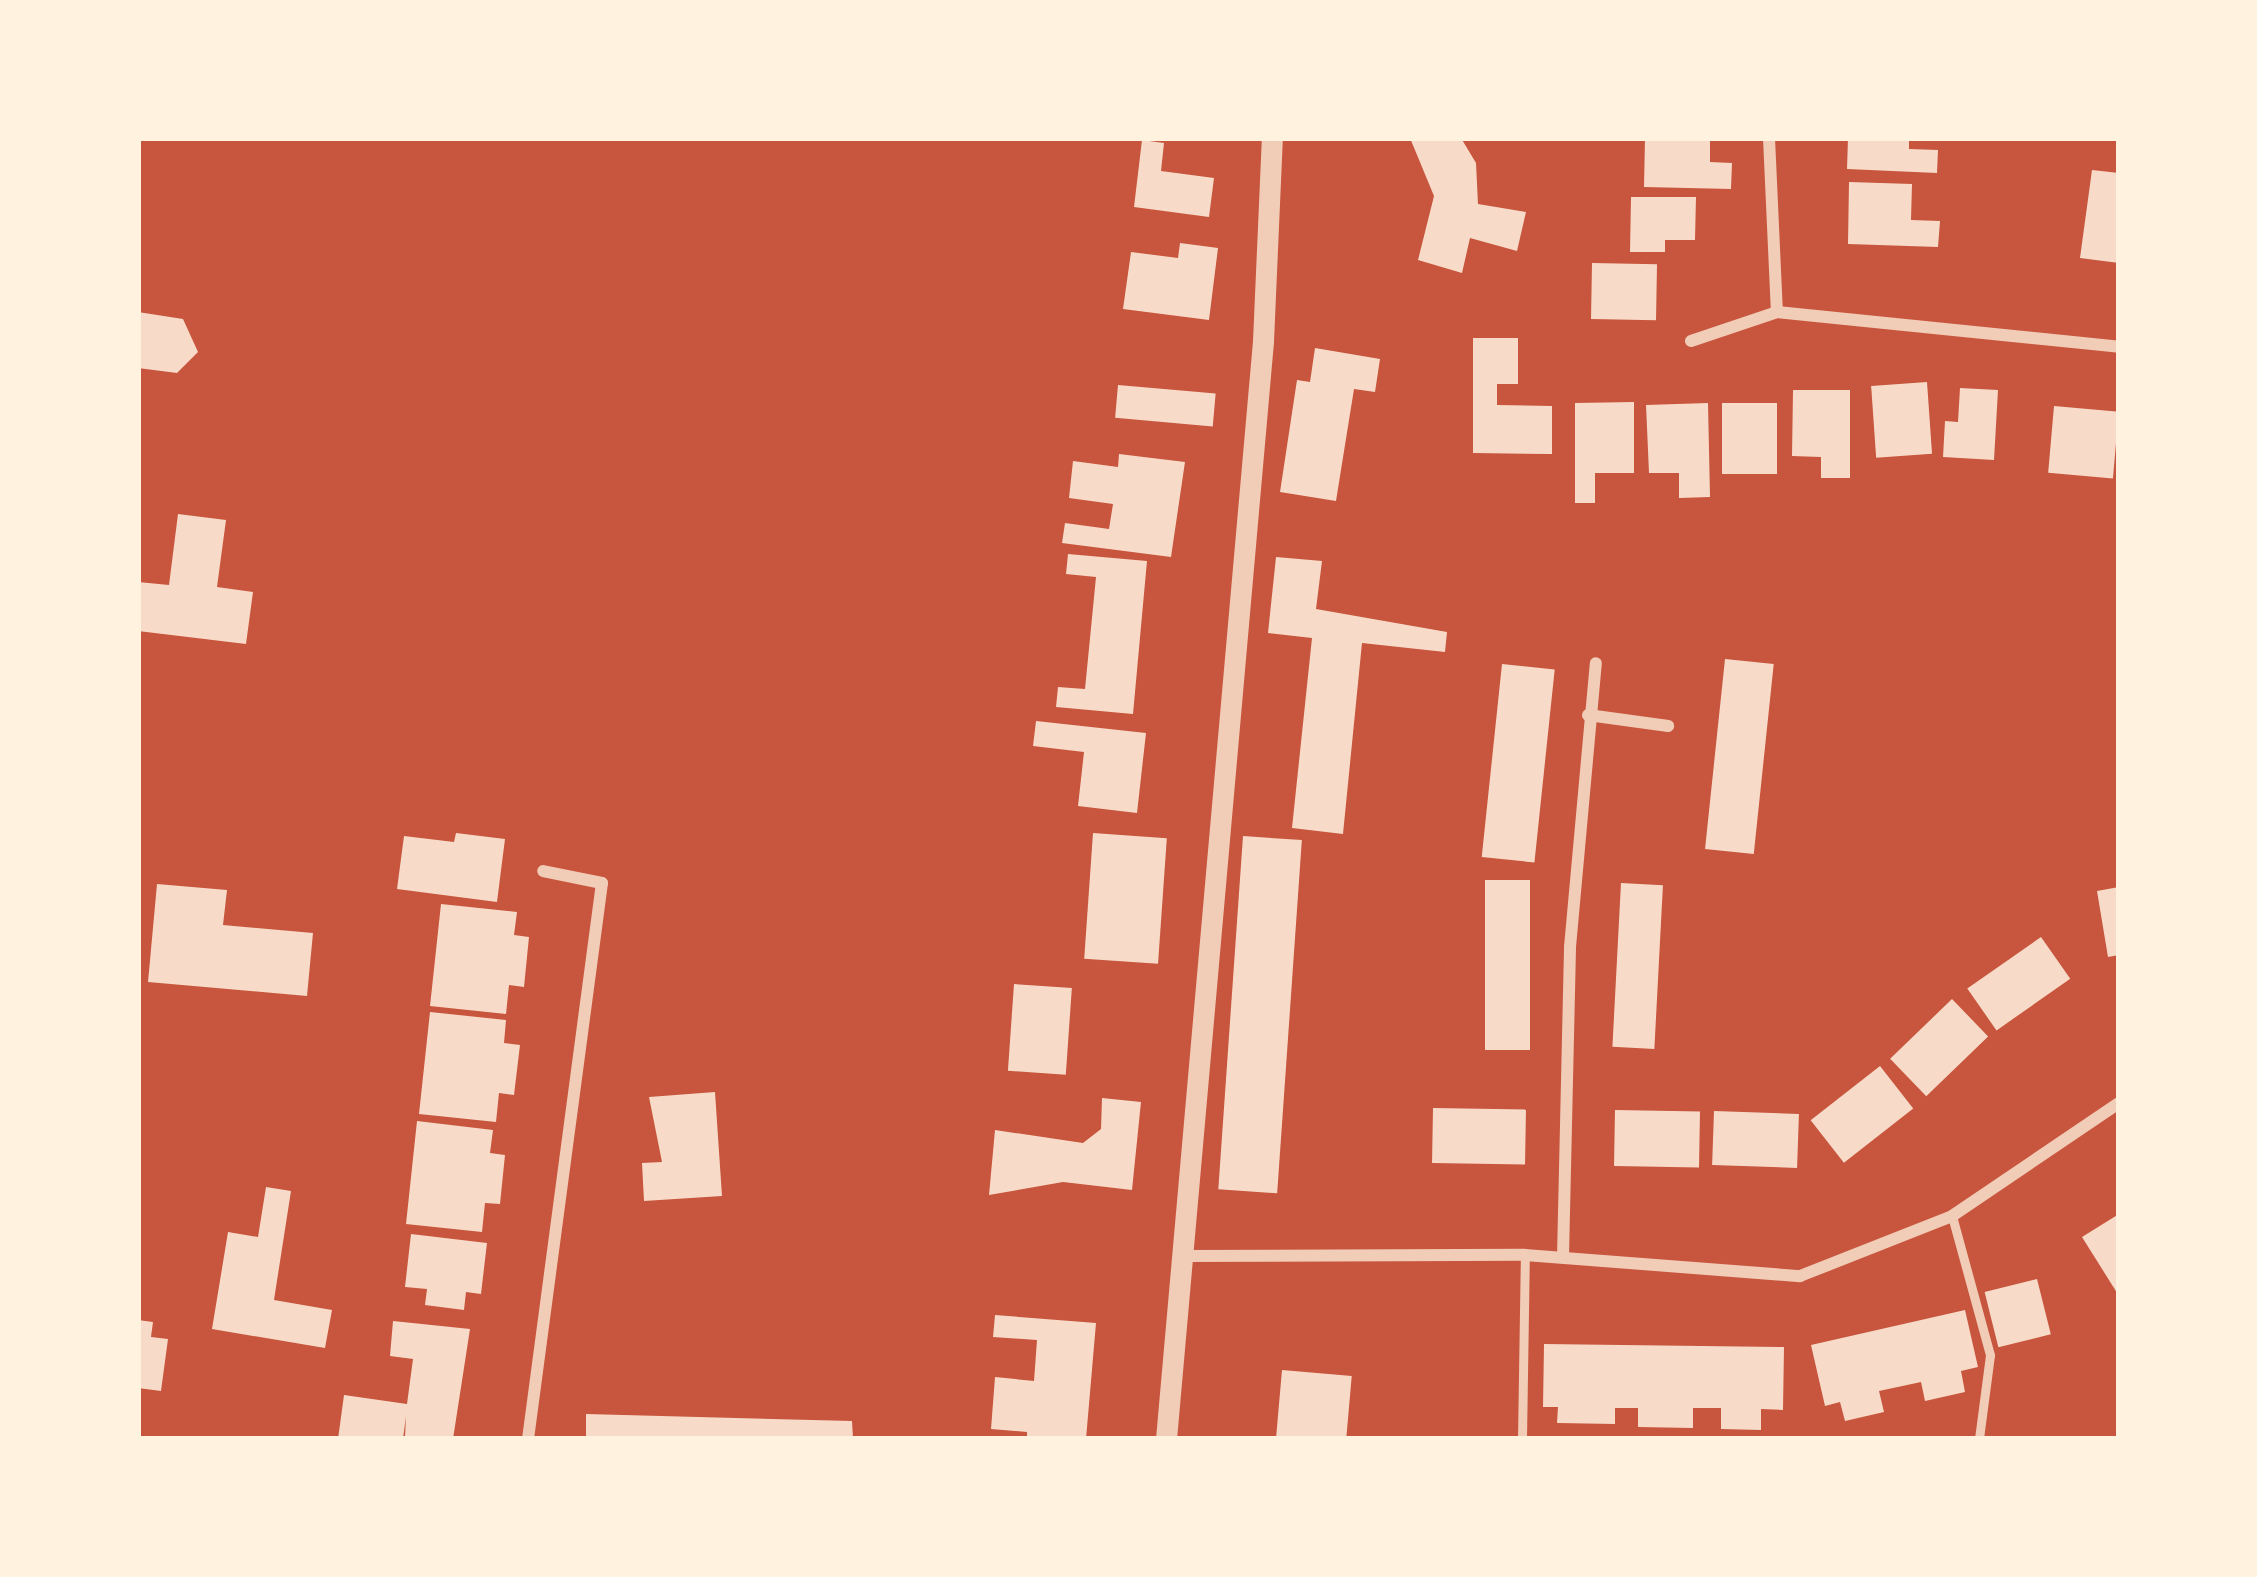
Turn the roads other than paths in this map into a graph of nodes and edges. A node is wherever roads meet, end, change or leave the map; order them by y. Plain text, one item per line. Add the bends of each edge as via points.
1 (1272, 138) edge
2 (1769, 138) edge
3 (1778, 312) junction
4 (1690, 341) dead end
5 (2119, 347) edge
6 (1596, 663) dead end
7 (1588, 715) junction
8 (1668, 726) dead end
9 (543, 871) dead end
10 (2119, 1102) edge
11 (1952, 1216) junction
12 (1525, 1255) junction
13 (1180, 1256) junction
14 (1563, 1257) junction
15 (528, 1439) edge
16 (1166, 1439) edge
17 (1522, 1439) edge
18 (1979, 1439) edge

1 - 13 street via 1263,341
2 - 3 street
3 - 4 street
3 - 5 street
6 - 7 street
7 - 8 street
7 - 14 street via 1570,947
9 - 15 street via 602,883
10 - 11 street
11 - 14 street via 1800,1276
11 - 18 lane via 1990,1355
12 - 13 street
12 - 14 street
12 - 17 lane
13 - 16 street

